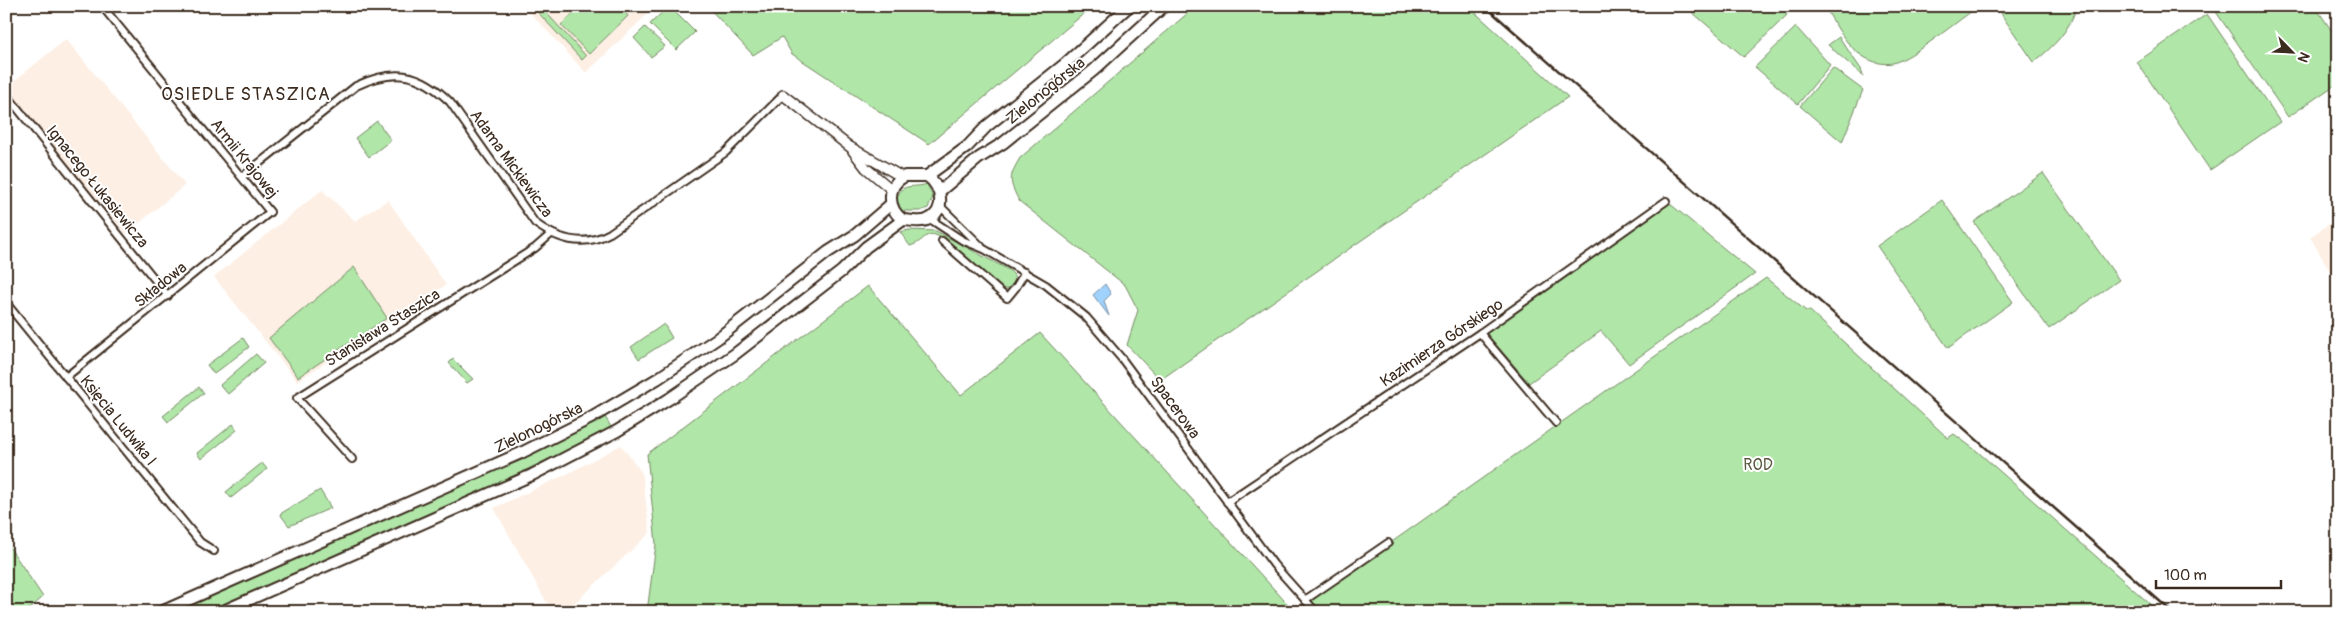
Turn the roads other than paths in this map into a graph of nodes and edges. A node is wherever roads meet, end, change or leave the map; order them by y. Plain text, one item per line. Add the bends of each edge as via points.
1 (102, 6) edge
2 (1130, 6) edge
3 (1164, 6) edge
4 (6, 94) edge
5 (783, 95) joint
6 (850, 147) junction
7 (243, 176) junction
8 (927, 176) junction
9 (902, 177) junction
10 (892, 190) junction
11 (940, 191) junction
12 (1666, 201) dead end
13 (891, 204) junction
14 (940, 206) junction
15 (270, 212) joint
16 (930, 219) junction
17 (904, 220) junction
18 (551, 234) junction
19 (942, 241) dead end
20 (984, 249) junction
21 (1025, 272) junction
22 (168, 296) junction
23 (6, 303) edge
24 (1480, 333) junction
25 (66, 376) junction
26 (1556, 423) dead end
27 (352, 459) dead end
28 (1228, 502) junction
29 (1388, 543) dead end
30 (214, 551) dead end
31 (1304, 600) junction
32 (161, 612) edge
33 (221, 612) edge
34 (1316, 612) edge

1 - 7 street, Armii Krajowej
2 - 8 main road, Zielonogórska via 1078,53 987,126 967,147
3 - 11 main road, Zielonogórska via 1094,70
4 - 22 street, Ignacego Łukasiewicza
5 - 6 street
5 - 18 street, Adama Mickiewicza via 726,152 610,234 580,242
6 - 9 street
6 - 10 street via 866,168
7 - 15 street, Armii Krajowej
7 - 18 street, Adama Mickiewicza via 356,86 374,77 397,74 417,78 450,102 535,223
8 - 9 main road
8 - 11 main road
9 - 10 main road
10 - 13 main road
11 - 14 main road
12 - 24 street, Kazimierza Górskiego
13 - 17 main road
13 - 32 main road, Zielonogórska via 718,338 591,418 515,456
14 - 16 main road
14 - 20 street, Spacerowa
15 - 22 street, Składowa
16 - 17 main road via 920,222
16 - 20 street, Spacerowa via 962,240
17 - 33 main road via 866,247 842,271 736,354 617,431 532,475
18 - 27 street, Stanisława Staszica via 535,248 297,398
19 - 21 street via 1007,298
20 - 21 street, Spacerowa
21 - 28 street, Spacerowa via 1061,296 1100,332
22 - 25 street, Składowa
23 - 25 street, Księcia Ludwika I
24 - 26 street
24 - 28 street, Kazimierza Górskiego
25 - 30 street, Księcia Ludwika I via 200,542
28 - 31 street, Spacerowa
29 - 31 street
31 - 34 street, Spacerowa

